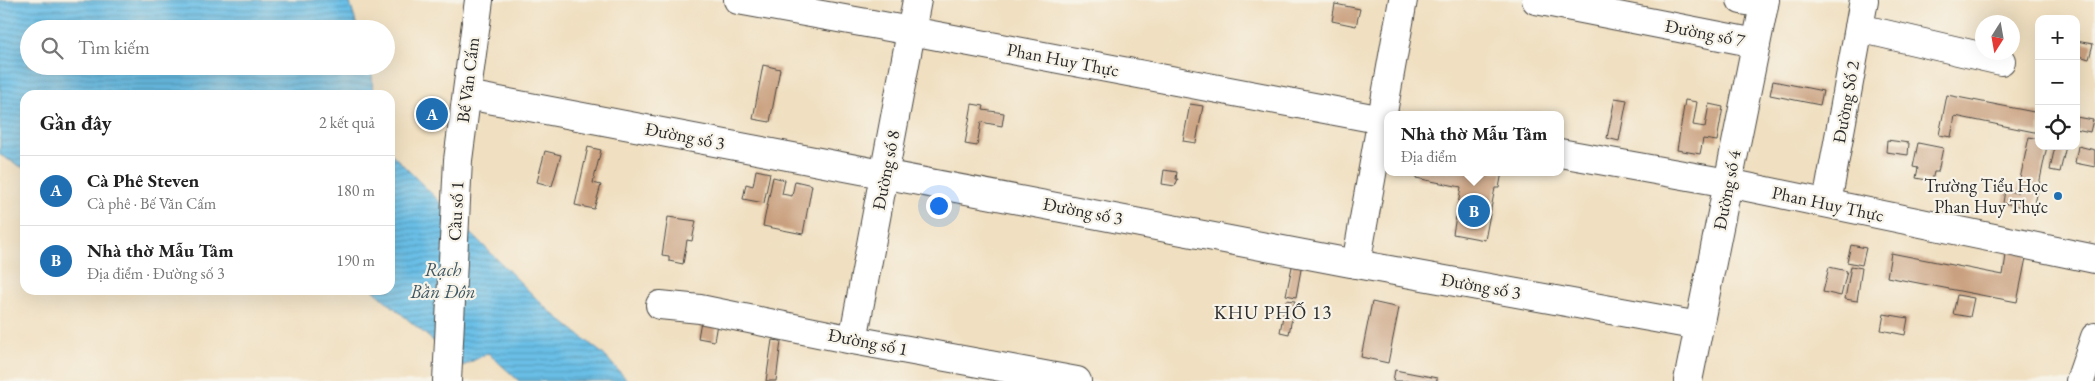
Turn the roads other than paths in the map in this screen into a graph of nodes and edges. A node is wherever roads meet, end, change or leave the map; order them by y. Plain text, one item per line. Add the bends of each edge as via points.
1 (479, 0) edge
2 (738, 0) edge
3 (917, 0) edge
4 (1404, 0) edge
5 (1536, 0) edge
6 (1864, 0) edge
7 (1757, 1) edge
8 (1859, 28) junction
9 (912, 30) junction
10 (1756, 43) junction
11 (2001, 61) dead end
12 (467, 95) junction
13 (1386, 111) edge
14 (1384, 121) edge
15 (1564, 154) edge
16 (458, 160) joint
17 (885, 173) junction
18 (1728, 183) junction
19 (1827, 204) junction
20 (2095, 259) edge
21 (1356, 264) junction
22 (660, 305) dead end
23 (1700, 326) junction
24 (2095, 337) edge
25 (853, 340) junction
26 (446, 381) edge
27 (1077, 381) edge
28 (1688, 381) edge
29 (2080, 381) edge

1 - 12 street, Bế Văn Cấm
2 - 9 street, Phan Huy Thực
3 - 9 street, Đường số 8
4 - 13 street
5 - 10 street, Đường số 7
6 - 8 street, Đường Số 2
7 - 10 street, Đường số 4
8 - 11 street
8 - 19 street, Đường Số 2
9 - 14 street, Phan Huy Thực
9 - 17 street, Đường số 8
10 - 18 street, Đường số 4
12 - 16 street, Bế Văn Cấm
12 - 17 street, Đường số 3
14 - 21 street
15 - 18 street, Phan Huy Thực
16 - 26 street, Cầu số 1
17 - 21 street, Đường số 3
17 - 25 street, Đường số 8
18 - 19 street, Phan Huy Thực
18 - 23 street, Đường số 4
19 - 20 street, Phan Huy Thực
21 - 23 street, Đường số 3
22 - 25 street, Đường số 1 via 700,309
23 - 28 street, Đường số 4
24 - 29 street
25 - 27 street, Đường số 1

